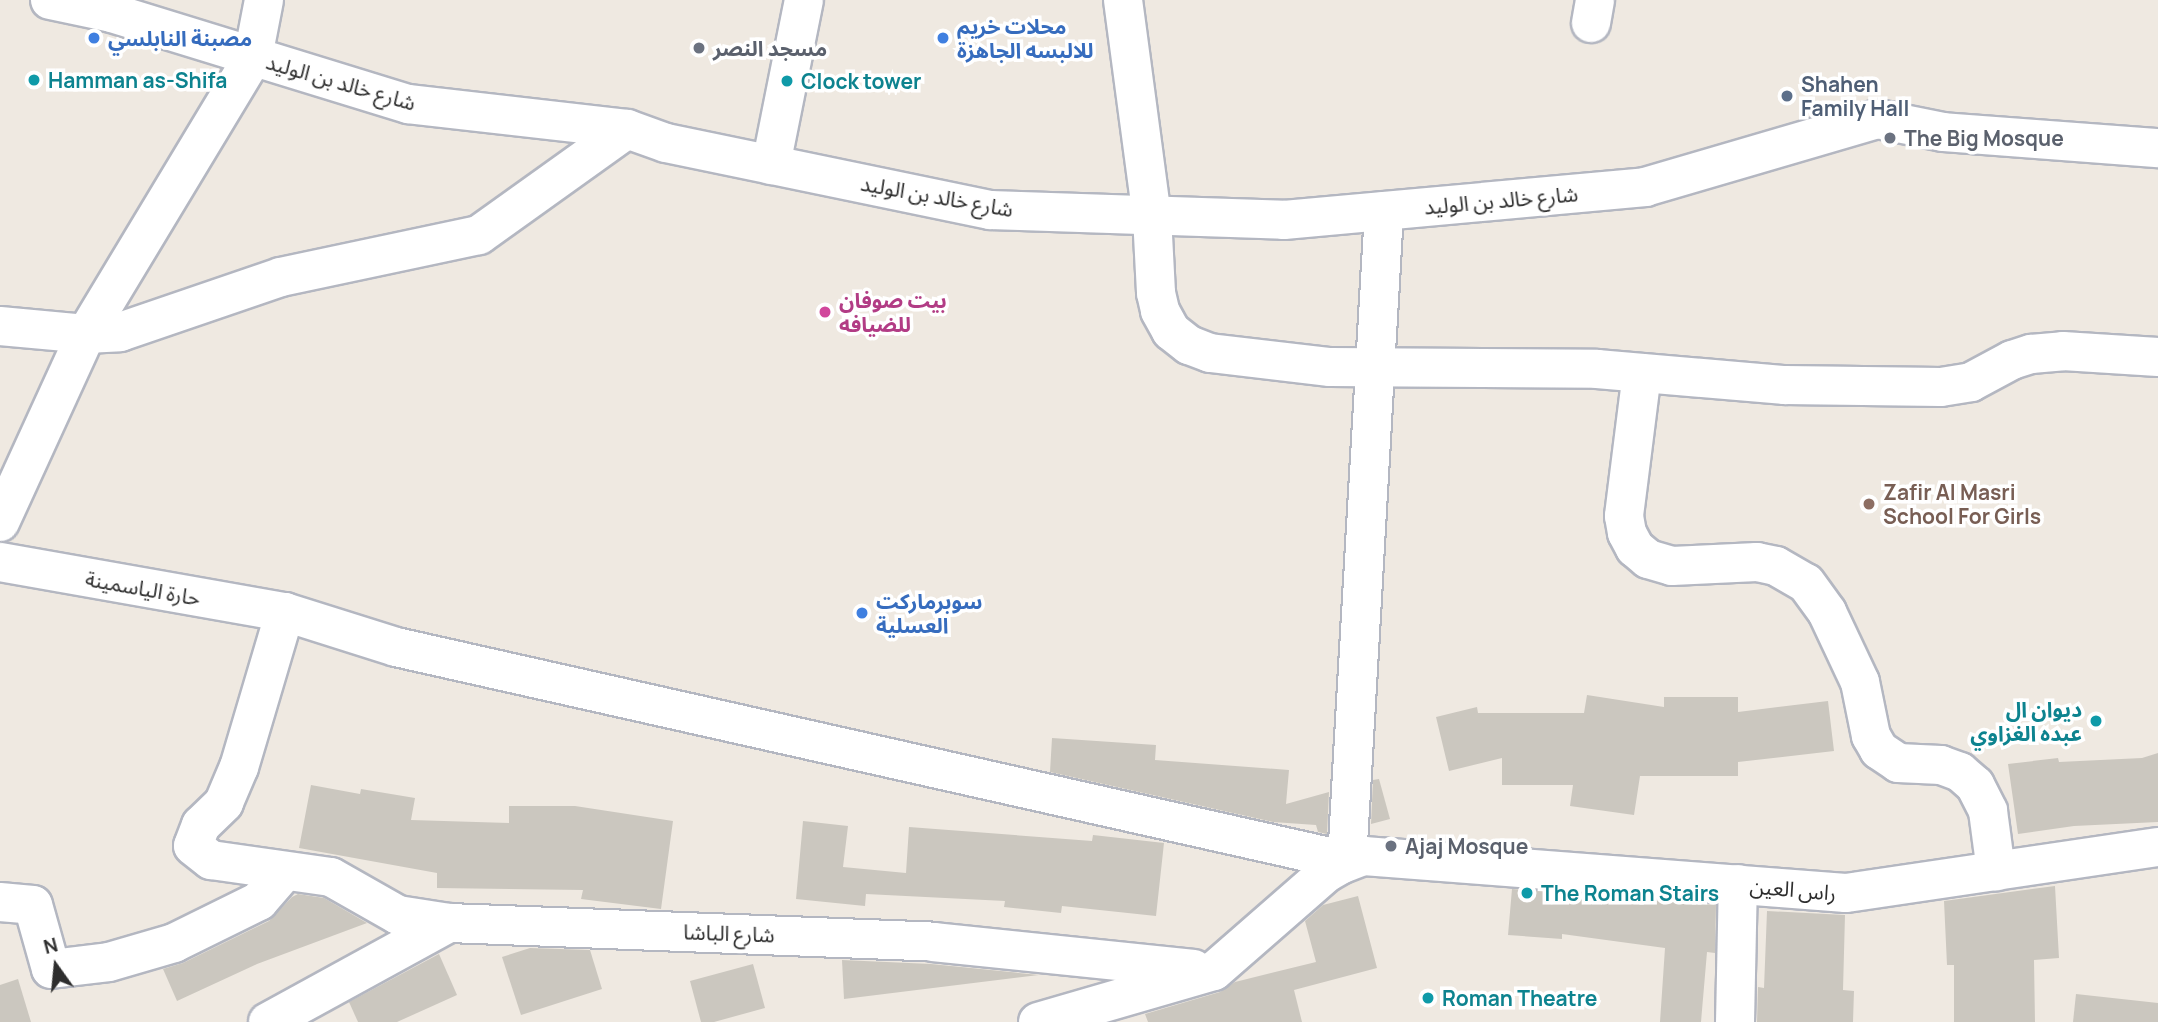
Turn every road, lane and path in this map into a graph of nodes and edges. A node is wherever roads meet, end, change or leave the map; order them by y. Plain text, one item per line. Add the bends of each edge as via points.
1 (50, 0) edge
2 (264, 0) edge
3 (804, 0) edge
4 (1123, 0) edge
5 (253, 57) junction
6 (627, 129) junction
7 (2158, 149) edge
8 (771, 165) junction
9 (1384, 211) junction
10 (1152, 216) junction
11 (0, 326) edge
12 (86, 334) junction
13 (2158, 357) edge
14 (1375, 367) junction
15 (1642, 373) junction
16 (0, 522) edge
17 (0, 562) edge
18 (285, 612) junction
19 (2158, 847) edge
20 (1335, 868) junction
21 (1996, 871) junction
22 (284, 872) junction
23 (1738, 884) junction
24 (0, 902) edge
25 (449, 923) junction
26 (1214, 971) junction
27 (268, 1022) edge
28 (1038, 1022) edge
29 (1735, 1022) edge

1 - 5 street, شارع خالد بن الوليد via 112,13
2 - 5 street
3 - 8 street
4 - 10 street
5 - 6 street, شارع خالد بن الوليد via 408,104
5 - 12 street
6 - 8 street, شارع خالد بن الوليد via 666,143
6 - 12 street via 479,235 281,276 133,329
7 - 9 street, شارع خالد بن الوليد via 1942,132 1878,119 1645,187
8 - 10 street, شارع خالد بن الوليد via 990,210
9 - 10 street, شارع خالد بن الوليد via 1284,220
9 - 14 street
10 - 14 street via 1160,311 1171,331 1189,345 1210,353 1330,367
11 - 12 street
12 - 16 street
13 - 15 street via 2063,351 2031,354 1971,382 1941,387 1785,385
14 - 15 street
14 - 20 street
15 - 21 street via 1624,516 1626,533 1635,548 1648,559 1672,566 1757,562 1776,566 1806,583 1827,612 1860,682 1871,736 1879,750 1898,763 1951,769 1975,785 1988,811
17 - 18 street, حارة الياسمينة
18 - 20 street, حارة الياسمينة via 396,647
18 - 22 street, شارع الباشا via 239,767 224,803 201,825 193,846 211,860
19 - 21 street, راس العين
20 - 23 street, راس العين via 1381,855
20 - 26 street
21 - 23 street, راس العين via 1846,893
22 - 24 street via 259,901 174,943 109,962 51,969 33,905
22 - 25 street, شارع الباشا via 331,877 398,915
23 - 29 street
25 - 26 street, شارع الباشا via 933,942
25 - 27 street
26 - 28 street

